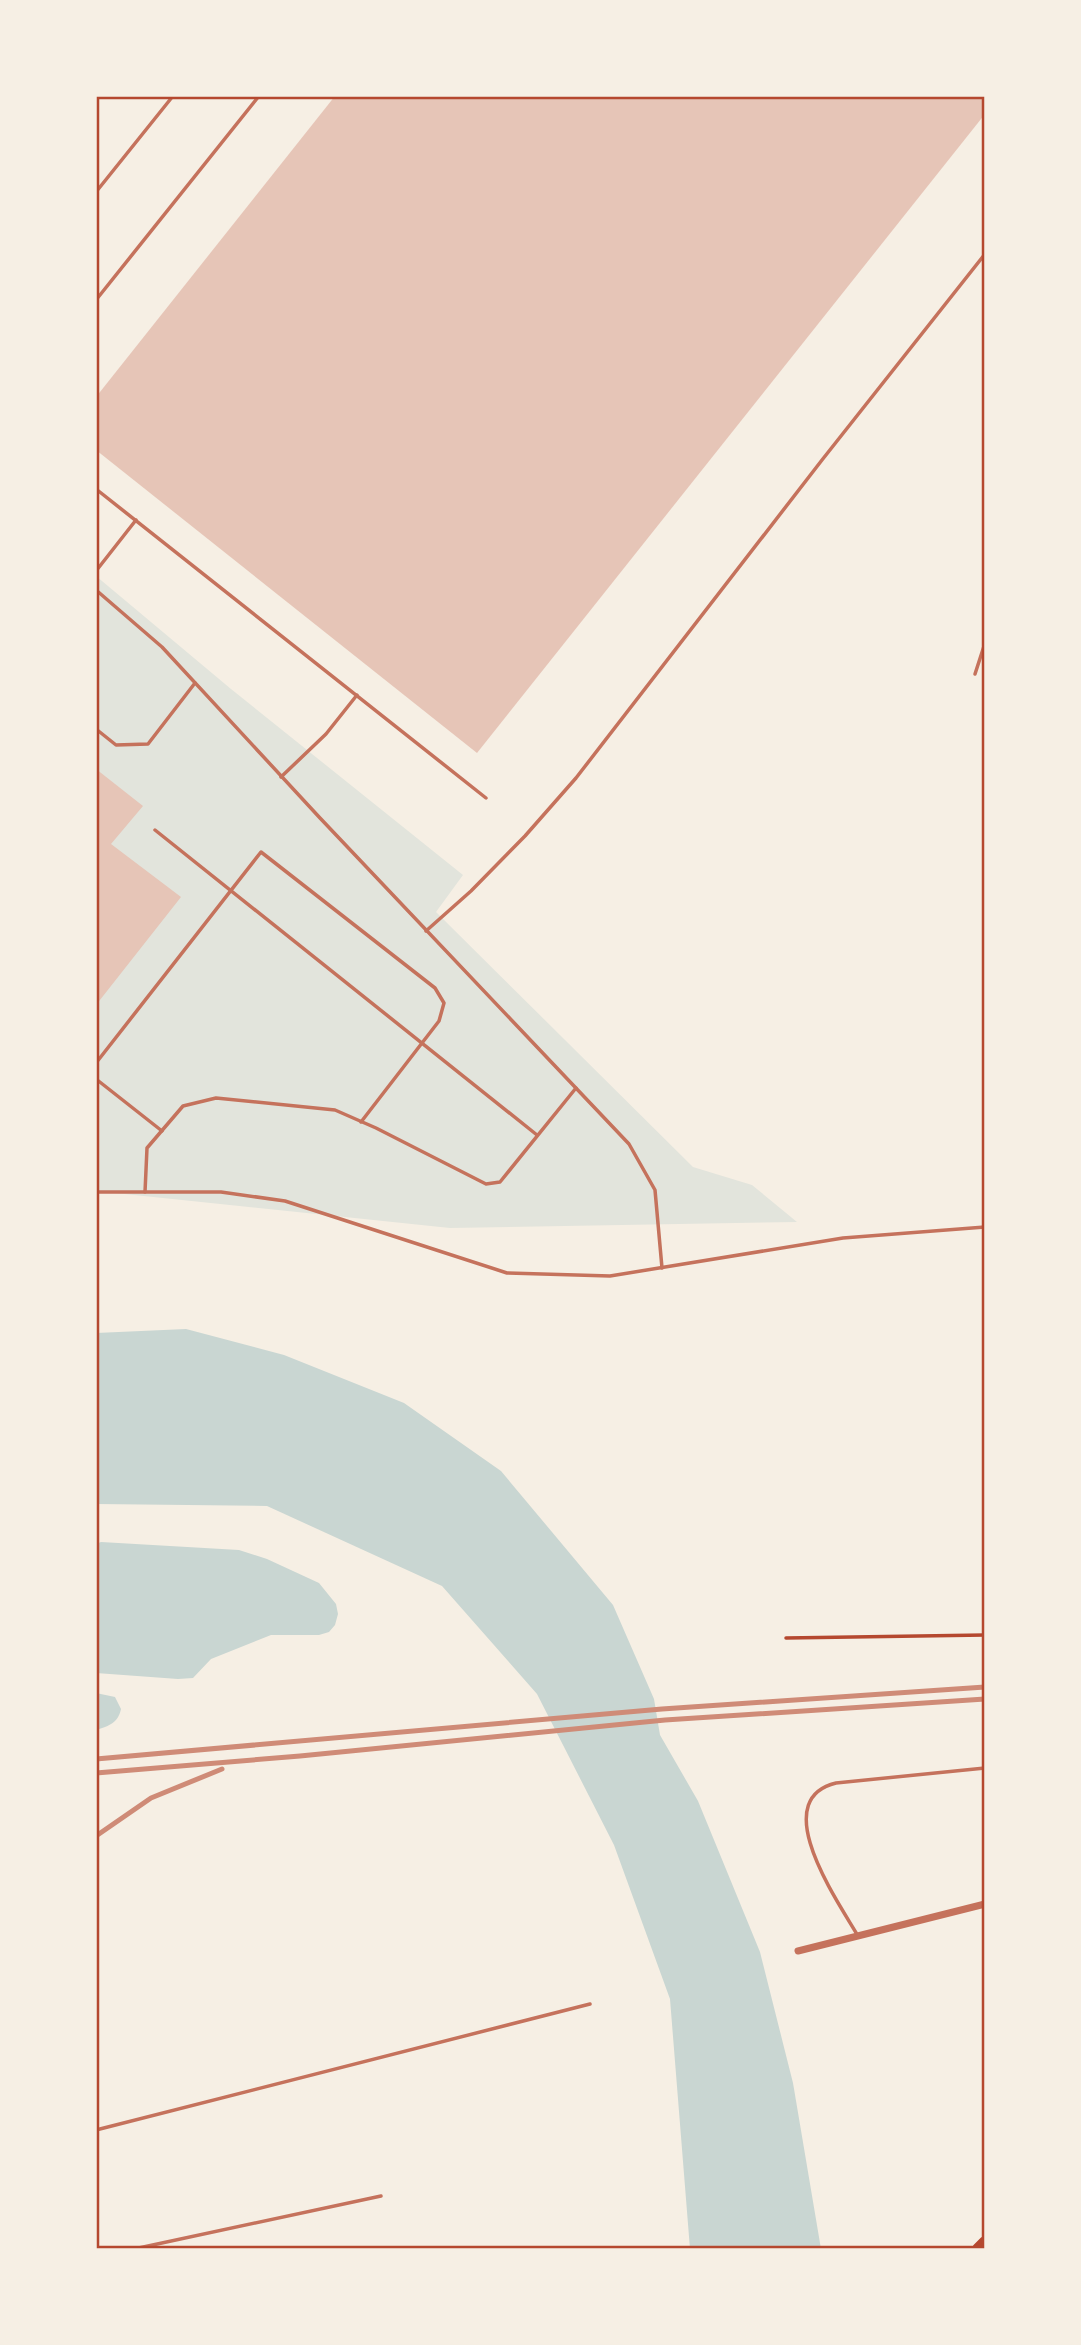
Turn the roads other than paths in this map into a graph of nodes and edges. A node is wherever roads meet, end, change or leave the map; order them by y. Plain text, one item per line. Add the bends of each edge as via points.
1 (173, 96) edge
2 (259, 96) edge
3 (96, 192) edge
4 (985, 254) edge
5 (96, 300) edge
6 (96, 489) edge
7 (136, 520) junction
8 (96, 571) edge
9 (96, 590) edge
10 (985, 643) edge
11 (975, 674) dead end
12 (195, 683) junction
13 (357, 695) junction
14 (96, 729) edge
15 (281, 777) junction
16 (486, 798) dead end
17 (155, 830) dead end
18 (230, 891) junction
19 (426, 931) junction
20 (422, 1044) junction
21 (96, 1063) edge
22 (96, 1079) edge
23 (576, 1087) junction
24 (361, 1122) junction
25 (162, 1131) junction
26 (537, 1135) junction
27 (96, 1192) edge
28 (145, 1192) junction
29 (985, 1227) edge
30 (662, 1268) junction
31 (985, 1768) edge
32 (985, 1904) edge
33 (858, 1936) junction
34 (798, 1951) dead end
35 (590, 2004) dead end
36 (96, 2130) edge
37 (381, 2196) dead end
38 (985, 2242) edge
39 (134, 2249) edge
40 (978, 2249) edge

1 - 3 lane
2 - 5 lane
4 - 19 lane via 576,778 525,836
6 - 7 lane
7 - 8 lane
7 - 13 lane
9 - 12 lane via 162,647
10 - 11 lane
12 - 14 lane via 148,744 116,745
12 - 15 lane
13 - 15 lane via 326,734
13 - 16 lane
15 - 19 lane
17 - 18 lane
18 - 20 lane
18 - 20 lane via 261,852 435,988 444,1003 439,1021
18 - 21 lane
19 - 23 lane
20 - 24 lane
20 - 26 lane
22 - 25 lane
23 - 26 lane
23 - 30 lane via 629,1144 655,1190
24 - 25 lane via 335,1110 216,1098 183,1105
24 - 26 lane via 486,1184 500,1182
25 - 28 lane via 147,1148
27 - 28 lane
28 - 30 lane via 221,1192 285,1201 507,1273 610,1276
29 - 30 lane via 843,1238
31 - 33 lane via 826,1786 810,1803 807,1833 821,1871
32 - 33 street
33 - 34 street
35 - 36 lane
37 - 39 lane
38 - 40 highway

